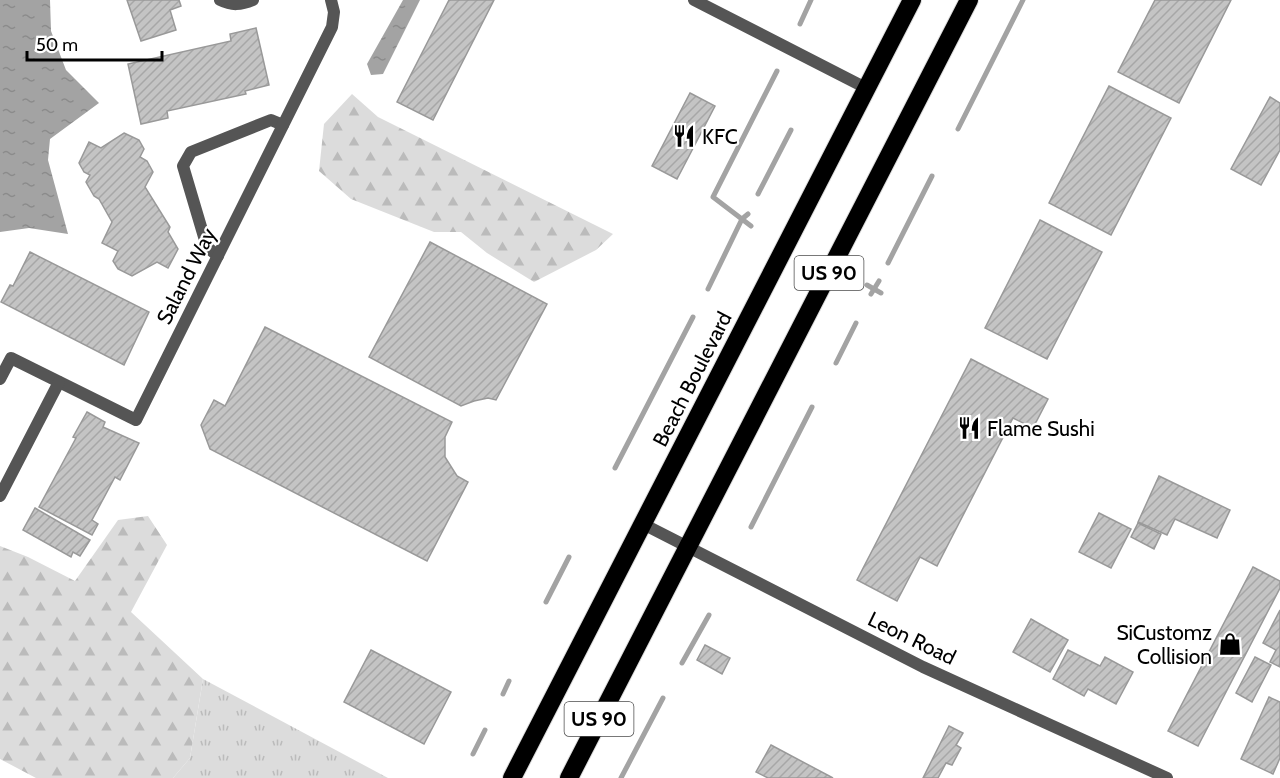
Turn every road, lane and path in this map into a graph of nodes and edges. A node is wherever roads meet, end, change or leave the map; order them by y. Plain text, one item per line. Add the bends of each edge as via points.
1 (220, 0) edge
2 (254, 0) edge
3 (331, 0) edge
4 (694, 0) edge
5 (912, 0) edge
6 (969, 0) edge
7 (866, 88) junction
8 (283, 125) junction
9 (218, 256) junction
10 (0, 379) edge
11 (59, 382) junction
12 (0, 496) edge
13 (643, 524) junction
14 (688, 546) junction
15 (512, 778) edge
16 (568, 778) edge
17 (1167, 778) edge

1 - 2 street via 232,5
3 - 8 street, Saland Way via 332,27
4 - 7 street
5 - 7 highway, Beach Boulevard / US 90
6 - 14 highway, US 90
7 - 13 highway, Beach Boulevard / US 90
8 - 9 street, Saland Way
8 - 9 street via 271,120 191,152 183,166 207,247
9 - 11 street, Saland Way via 136,420
10 - 11 street, Saland Way via 11,357
11 - 12 street
13 - 14 street, Leon Road
13 - 15 highway, Beach Boulevard / US 90
14 - 16 highway, US 90
14 - 17 street, Leon Road via 923,667

